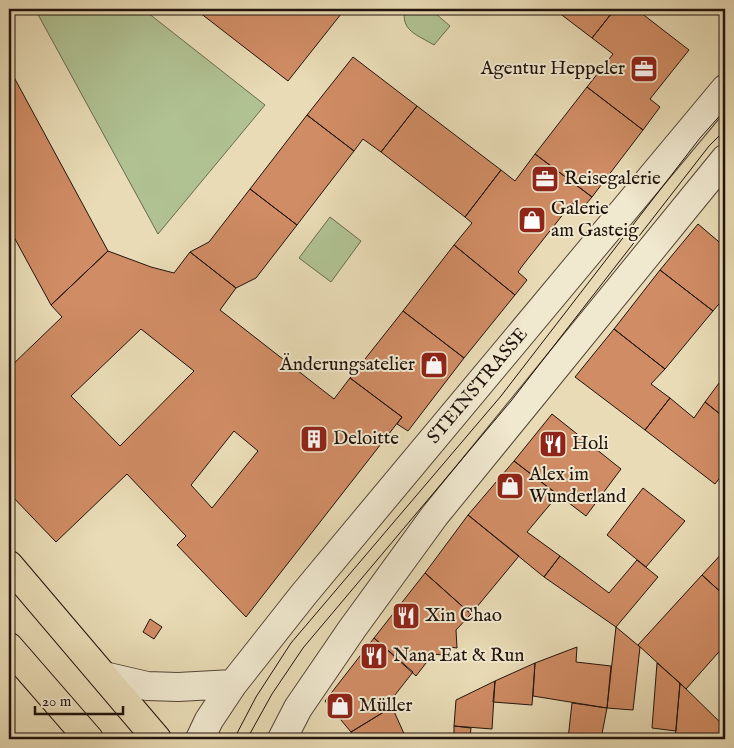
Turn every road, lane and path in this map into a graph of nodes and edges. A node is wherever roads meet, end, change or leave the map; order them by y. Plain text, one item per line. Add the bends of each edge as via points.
1 (725, 89) edge
2 (725, 159) edge
3 (9, 565) edge
4 (9, 646) edge
5 (104, 676) junction
6 (233, 684) junction
7 (89, 739) edge
8 (157, 739) edge
9 (200, 739) edge
10 (282, 739) edge

1 - 6 street, STEINSTRASSE via 304,594
2 - 10 street via 435,515 298,708
3 - 5 main road
4 - 7 main road
5 - 6 street via 178,688
5 - 8 main road
6 - 9 street, STEINSTRASSE

